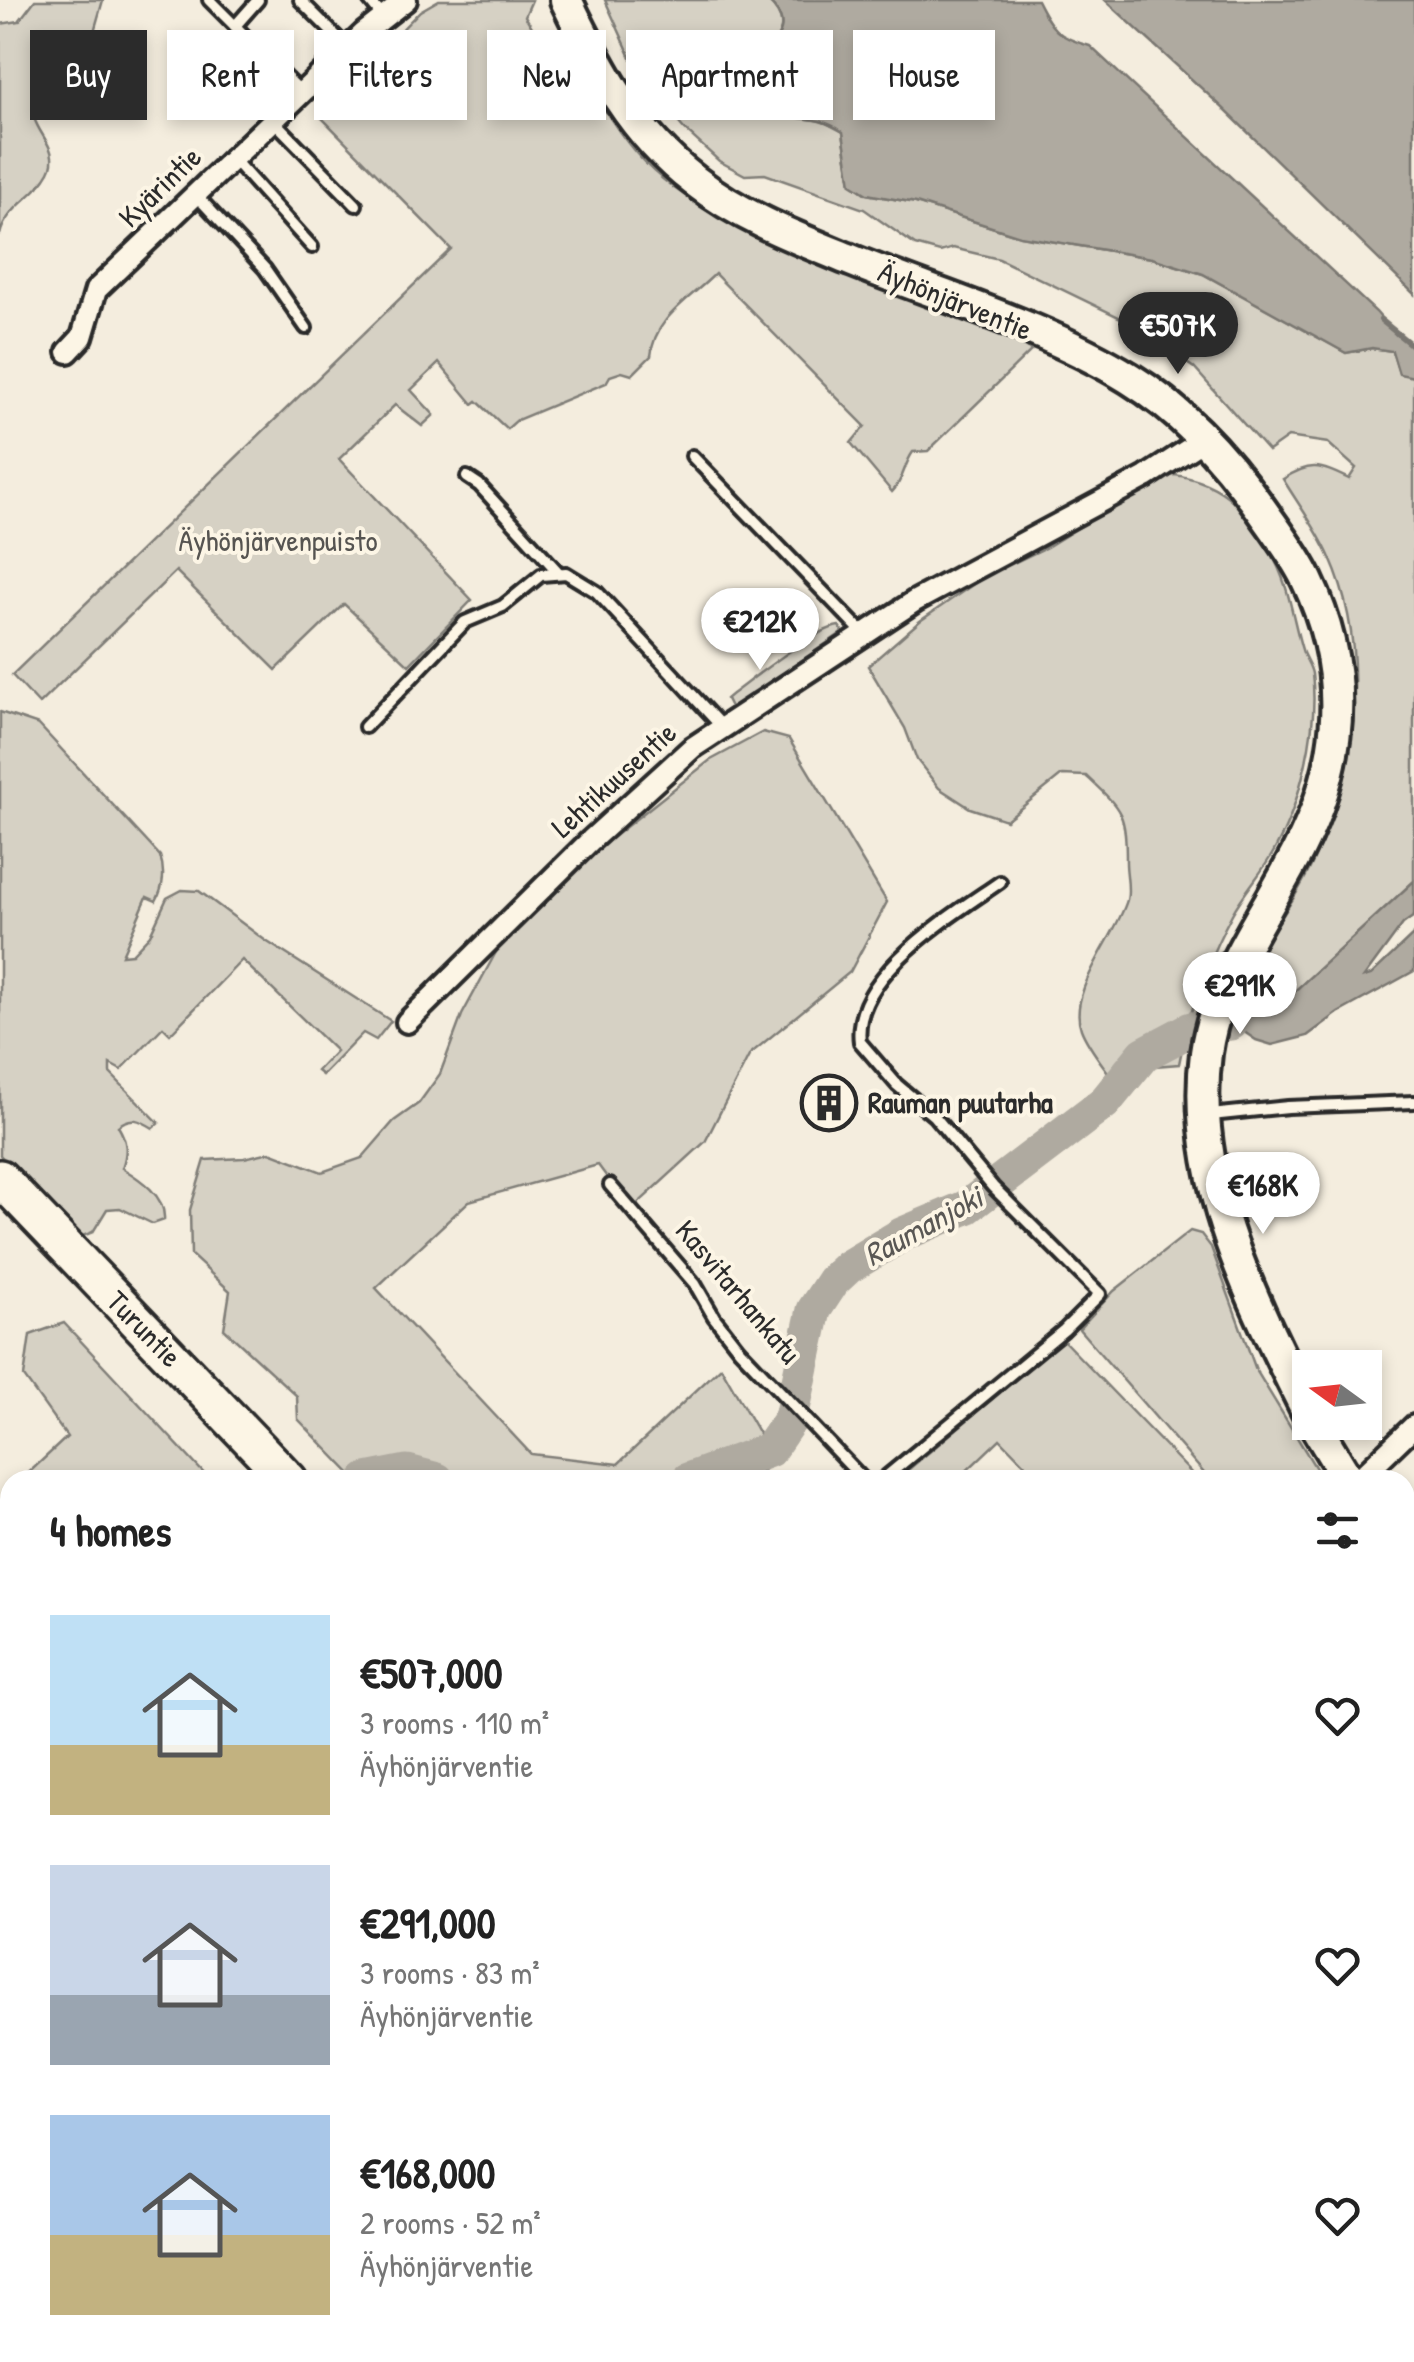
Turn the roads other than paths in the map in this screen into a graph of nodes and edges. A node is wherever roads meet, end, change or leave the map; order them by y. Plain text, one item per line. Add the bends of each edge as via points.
1 (209, 0) edge
2 (258, 0) edge
3 (300, 0) edge
4 (369, 0) edge
5 (406, 0) edge
6 (566, 0) edge
7 (384, 17) junction
8 (235, 26) junction
9 (330, 30) edge
10 (369, 30) edge
11 (314, 81) edge
12 (302, 93) junction
13 (294, 100) edge
14 (273, 120) joint
15 (233, 159) junction
16 (196, 196) junction
17 (356, 205) dead end
18 (312, 247) dead end
19 (306, 328) dead end
20 (68, 352) dead end
21 (1203, 440) junction
22 (692, 456) dead end
23 (467, 477) dead end
24 (559, 573) junction
25 (863, 634) junction
26 (365, 727) dead end
27 (723, 728) junction
28 (1000, 882) dead end
29 (407, 1022) dead end
30 (1414, 1102) edge
31 (1204, 1116) junction
32 (0, 1178) edge
33 (610, 1185) dead end
34 (1292, 1379) edge
35 (1414, 1426) edge
36 (1324, 1440) edge
37 (279, 1470) edge
38 (855, 1470) edge
39 (894, 1470) edge
40 (1342, 1470) edge
41 (1368, 1470) edge

1 - 8 lane
2 - 8 lane
3 - 9 lane
4 - 7 lane
5 - 7 street, Kyärintie
6 - 21 main road, Äyhönjärventie via 626,113 694,181 794,236 1077,349 1131,379
7 - 10 street, Kyärintie
8 - 12 lane
11 - 12 street, Kyärintie
12 - 13 street, Kyärintie
14 - 15 street, Kyärintie
14 - 17 lane
15 - 16 street, Kyärintie
15 - 18 lane
16 - 19 lane via 265,269
16 - 20 street, Kyärintie via 96,290 82,337
21 - 25 street, Lehtikuusentie
21 - 31 main road, Äyhönjärventie via 1251,495 1306,579 1334,663 1338,710 1324,792 1304,842 1218,1003 1206,1058
22 - 25 lane
23 - 24 lane
24 - 26 lane via 542,575 503,606 464,622
24 - 27 lane via 596,592
25 - 27 street, Lehtikuusentie
27 - 29 street, Lehtikuusentie via 644,789
28 - 39 lane via 929,932 890,970 868,1001 860,1042 1100,1294
30 - 31 lane
31 - 34 main road, Äyhönjärventie via 1221,1211
32 - 37 highway, Turuntie
33 - 38 lane, Kasvitarhankatu via 695,1284 739,1349
35 - 41 street
36 - 40 main road, Äyhönjärventie

